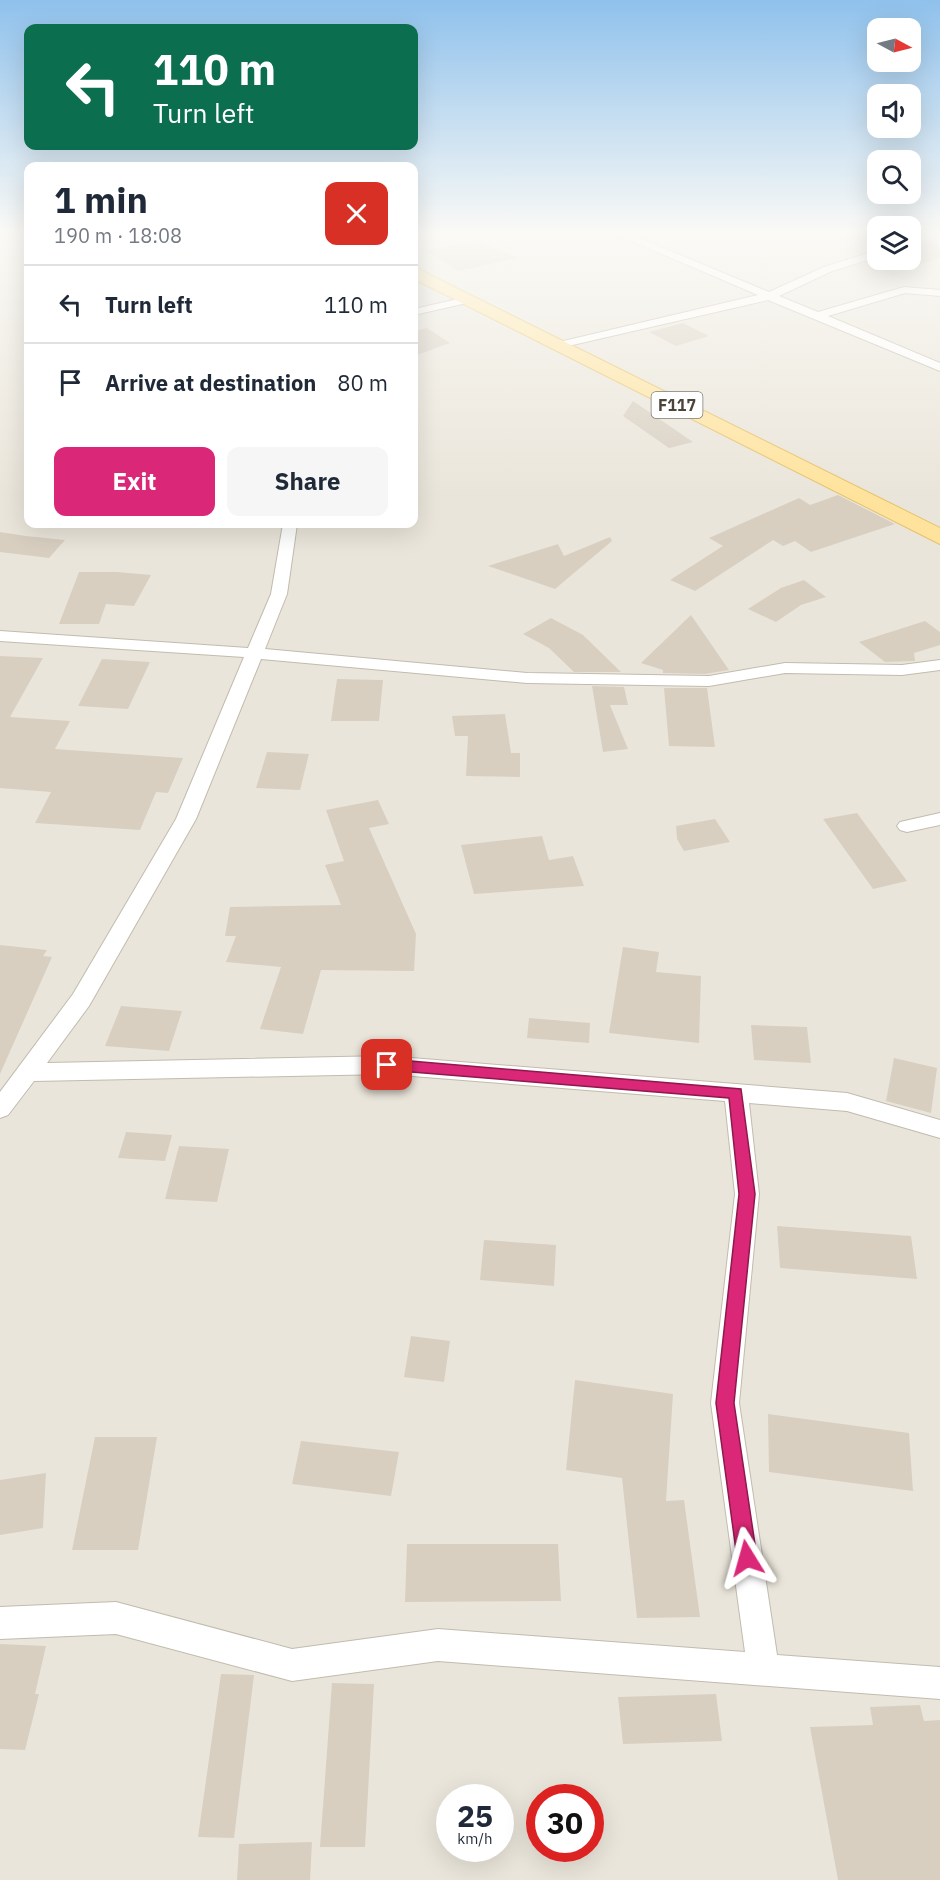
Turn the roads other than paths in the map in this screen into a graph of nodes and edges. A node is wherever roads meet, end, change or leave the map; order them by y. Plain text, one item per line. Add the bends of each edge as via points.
1 (508, 321) edge
2 (666, 321) edge
3 (828, 321) edge
4 (559, 346) junction
5 (940, 367) edge
6 (289, 528) edge
7 (940, 537) edge
8 (0, 636) edge
9 (253, 653) junction
10 (940, 665) edge
11 (940, 819) edge
12 (908, 826) dead end
13 (29, 1072) junction
14 (736, 1093) junction
15 (0, 1108) edge
16 (940, 1129) edge
17 (0, 1623) edge
18 (763, 1670) junction
19 (940, 1683) edge

1 - 4 main road, F117
2 - 4 street
3 - 5 street
4 - 7 main road, F117
6 - 9 street via 279,594
8 - 9 street
9 - 10 street via 527,678 709,681 785,668 902,670
9 - 13 street via 186,819 81,1000
11 - 12 street
13 - 14 street via 387,1065
13 - 15 street
14 - 16 street via 847,1102
14 - 18 street via 747,1194 725,1403
17 - 18 street via 116,1618 292,1665 438,1645
18 - 19 street

